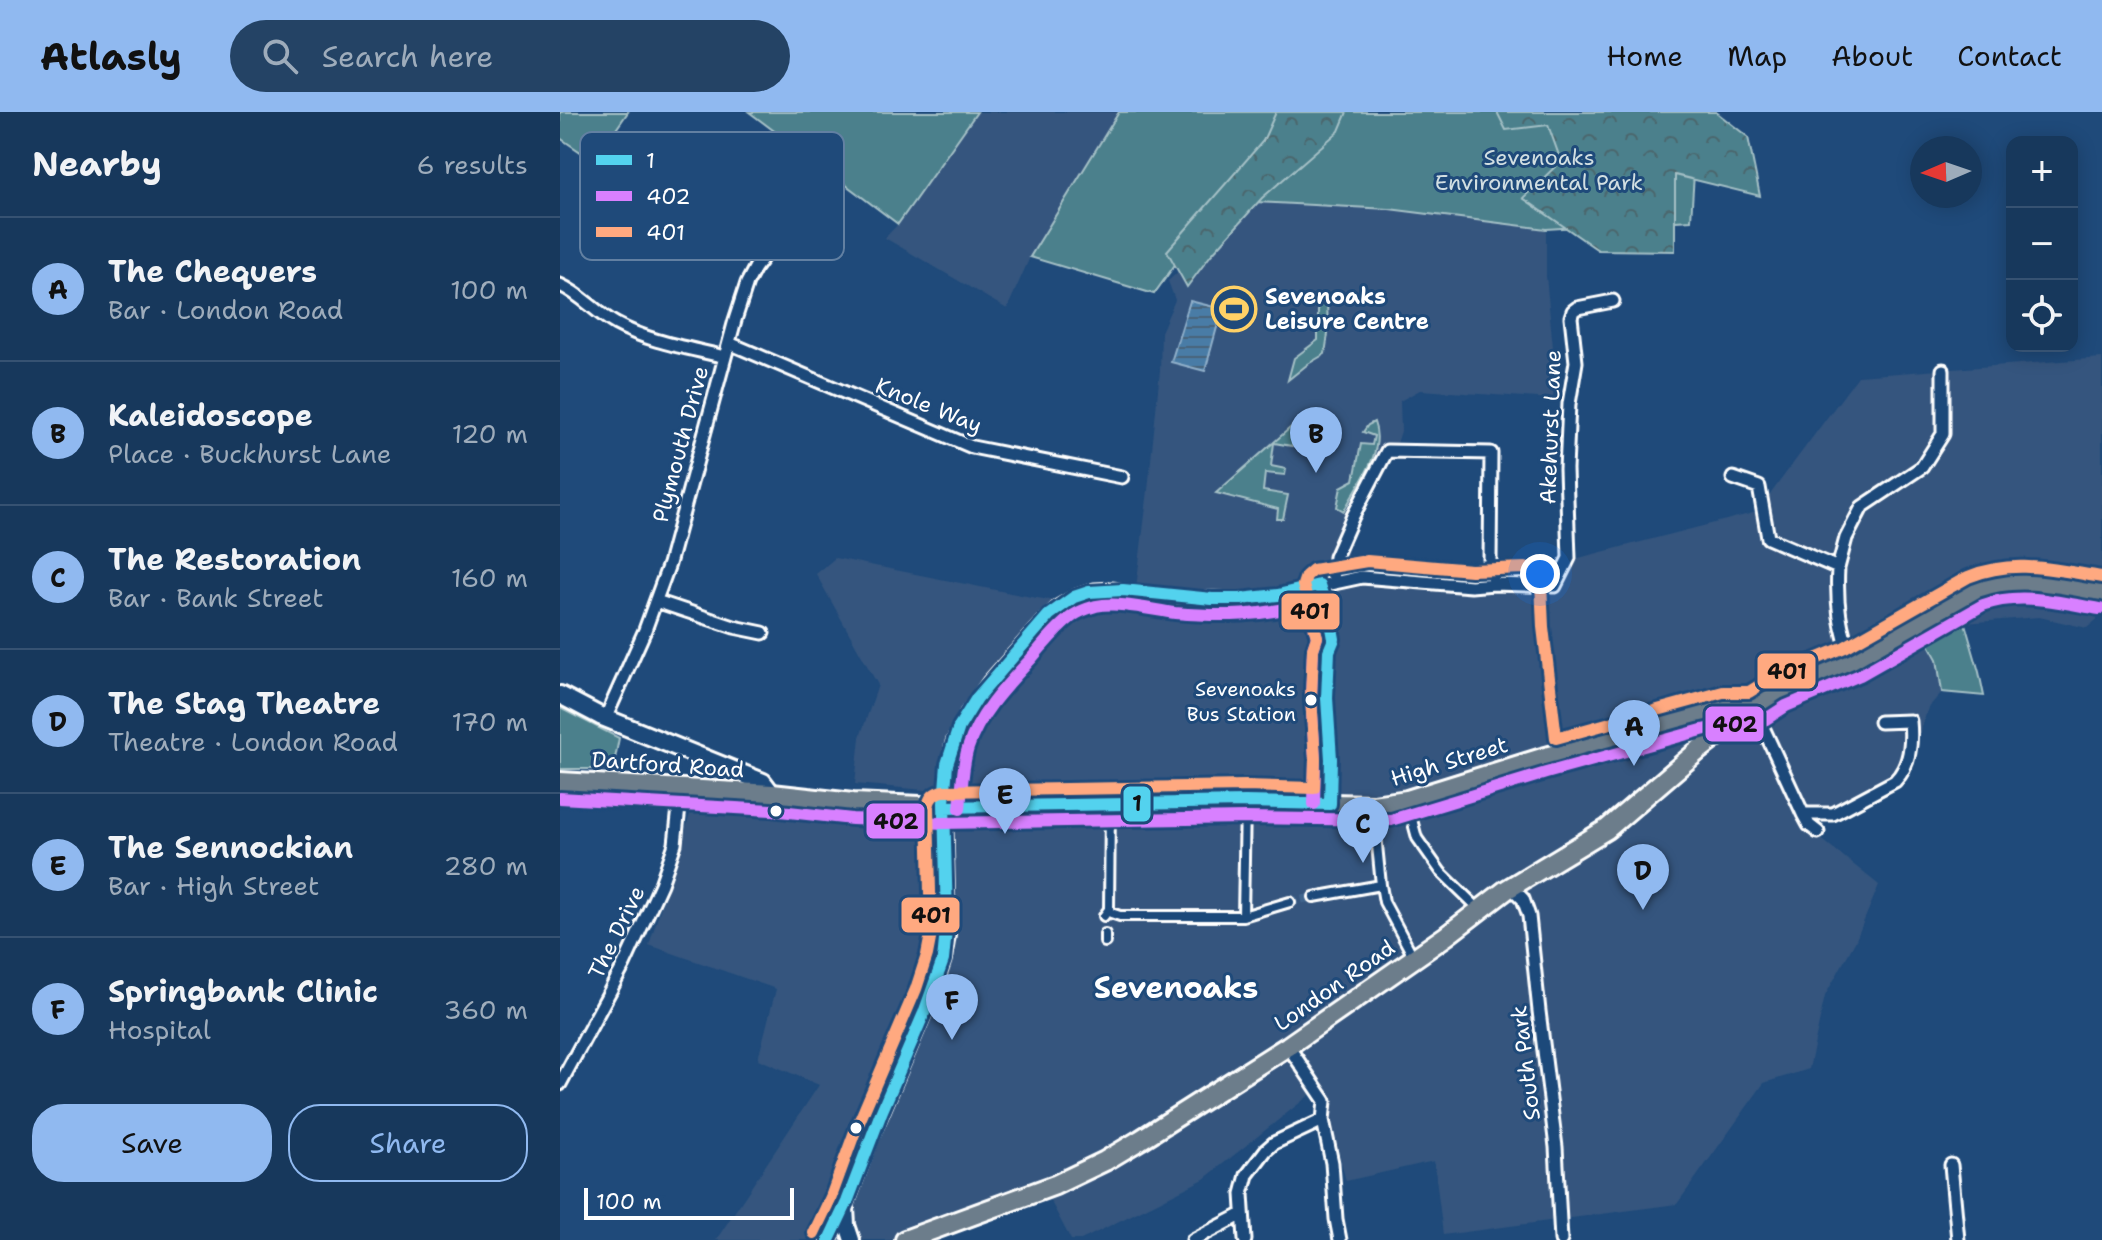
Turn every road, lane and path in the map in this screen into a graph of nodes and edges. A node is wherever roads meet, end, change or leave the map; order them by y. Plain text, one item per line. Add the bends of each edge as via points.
1 (761, 260) edge
2 (560, 285) edge
3 (1613, 301) dead end
4 (729, 343) junction
5 (725, 357) junction
6 (1943, 370) dead end
7 (1122, 477) dead end
8 (1733, 478) dead end
9 (1838, 568) junction
10 (1334, 581) junction
11 (1494, 584) junction
12 (2102, 593) edge
13 (656, 601) junction
14 (763, 633) dead end
15 (1852, 661) junction
16 (560, 695) edge
17 (1754, 708) junction
18 (1698, 715) junction
19 (606, 717) junction
20 (1880, 722) dead end
21 (1714, 739) junction
22 (712, 762) junction
23 (560, 782) edge
24 (681, 789) junction
25 (709, 791) junction
26 (772, 794) junction
27 (1407, 800) junction
28 (1245, 802) junction
29 (1110, 805) junction
30 (1373, 805) junction
31 (944, 807) junction
32 (1803, 814) junction
33 (1818, 832) dead end
34 (1381, 885) junction
35 (1511, 887) junction
36 (1314, 897) tunnel mouth
37 (1290, 902) tunnel mouth
38 (1480, 910) junction
39 (1243, 916) junction
40 (1415, 958) junction
41 (1288, 1046) junction
42 (560, 1084) edge
43 (1323, 1120) junction
44 (1951, 1165) dead end
45 (846, 1203) junction
46 (1243, 1214) junction
47 (829, 1240) edge
48 (852, 1240) edge
49 (905, 1240) edge
50 (1193, 1240) edge
51 (1245, 1240) edge
52 (1340, 1240) edge
53 (1561, 1240) edge
54 (1958, 1240) edge

1 - 4 street, Plymouth Drive via 747,283
2 - 5 street via 627,330
3 - 11 street, Akehurst Lane via 1577,308 1571,317 1576,362 1566,469 1569,558 1555,586
4 - 5 street, Plymouth Drive
4 - 7 street, Knole Way via 972,447
5 - 13 street, Plymouth Drive
6 - 9 street via 1943,434 1922,467 1862,507
8 - 9 street via 1759,487 1768,538
9 - 15 street via 1838,609
10 - 11 street, Akehurst Lane via 1369,577
10 - 11 street via 1335,557 1387,451 1491,453
10 - 31 street, Akehurst Lane via 1245,600 1112,589 1068,599 1043,621 967,713 953,742
12 - 15 main road, High Street via 2026,582 1994,584
13 - 14 street
13 - 19 street, Plymouth Drive
15 - 17 main road, High Street
16 - 19 main road
17 - 18 main road, High Street
17 - 21 main road, London Road
17 - 32 street
18 - 21 main road
18 - 27 main road, High Street
19 - 22 main road
20 - 32 street via 1910,721 1912,739 1900,777 1833,814
21 - 35 main road, London Road via 1607,829
22 - 25 main road
22 - 26 main road via 763,782
23 - 24 main road, Dartford Road
24 - 25 main road, Dartford Road
24 - 42 street, The Drive via 675,844 661,884
25 - 26 main road, Dartford Road
26 - 31 main road, High Street
27 - 30 main road, High Street
27 - 38 street via 1417,838 1441,872
28 - 29 main road, High Street
28 - 30 main road, High Street
28 - 39 street
29 - 31 main road, High Street
29 - 39 street via 1106,912
30 - 34 street
31 - 45 street via 943,959
32 - 33 street
34 - 36 street
34 - 40 street via 1384,902
35 - 38 main road, London Road
35 - 53 street, South Park via 1529,916 1556,1147
37 - 39 street
38 - 40 main road, London Road
40 - 41 main road, London Road
41 - 43 street via 1325,1101
41 - 49 main road, London Road via 1105,1161
43 - 46 street via 1266,1150 1247,1175
43 - 52 street
44 - 54 street
45 - 47 street
45 - 48 street
46 - 50 street
46 - 51 street

